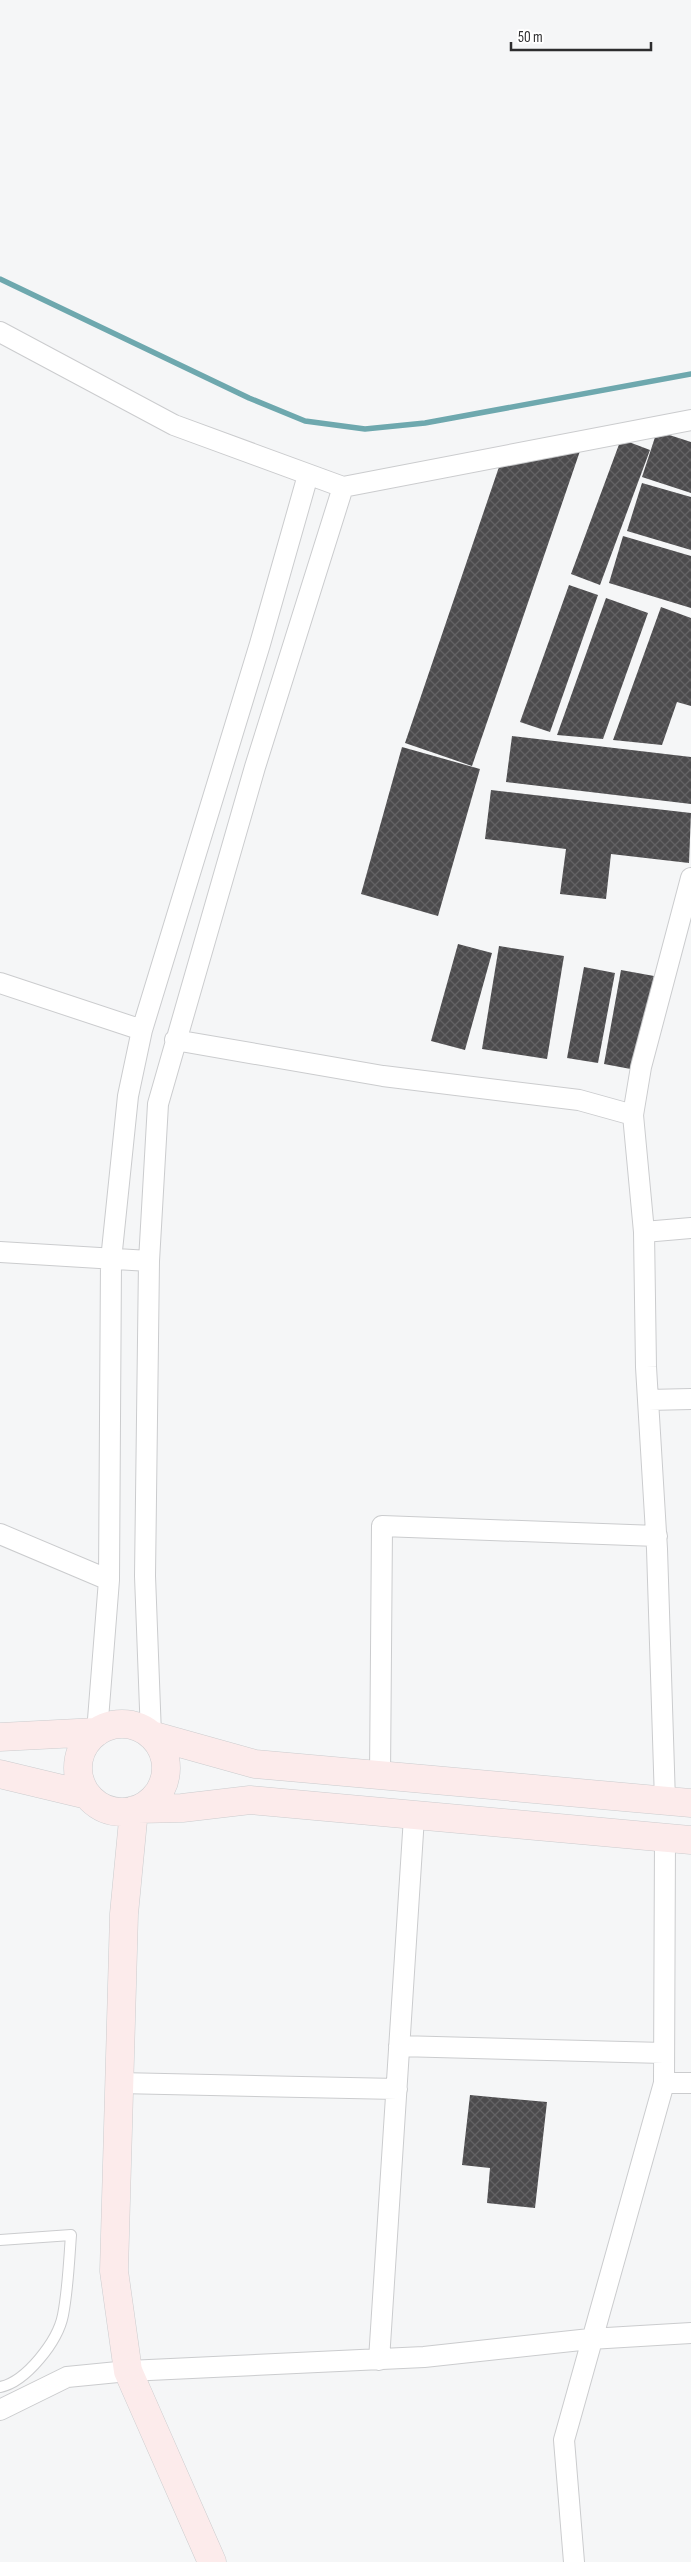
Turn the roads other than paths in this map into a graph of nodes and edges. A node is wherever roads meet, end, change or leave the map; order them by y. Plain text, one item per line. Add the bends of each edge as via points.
1 (0, 332) edge
2 (691, 420) edge
3 (308, 475) junction
4 (343, 487) junction
5 (691, 878) edge
6 (0, 983) edge
7 (142, 1030) junction
8 (175, 1040) junction
9 (633, 1115) junction
10 (691, 1228) edge
11 (644, 1232) junction
12 (0, 1252) edge
13 (111, 1260) junction
14 (149, 1261) junction
15 (691, 1398) edge
16 (648, 1400) junction
17 (0, 1534) edge
18 (657, 1536) junction
19 (109, 1580) junction
20 (97, 1732) junction
21 (151, 1734) junction
22 (0, 1737) edge
23 (0, 1774) edge
24 (380, 1776) junction
25 (87, 1795) junction
26 (678, 1802) edge
27 (127, 1810) junction
28 (414, 1817) junction
29 (678, 1839) edge
30 (399, 2046) junction
31 (664, 2053) junction
32 (119, 2083) junction
33 (664, 2083) junction
34 (691, 2083) edge
35 (396, 2088) junction
36 (0, 2240) edge
37 (691, 2333) edge
38 (590, 2339) junction
39 (379, 2360) junction
40 (128, 2371) junction
41 (0, 2387) edge
42 (0, 2410) edge
43 (212, 2562) edge
44 (574, 2562) edge

1 - 3 street via 174,425
2 - 4 street
3 - 4 street
3 - 7 street
4 - 8 street via 255,767
5 - 9 street via 641,1067
6 - 7 street
7 - 13 street via 128,1096
8 - 9 street via 383,1076 579,1100
8 - 14 street via 158,1104
9 - 11 street
10 - 11 street
11 - 16 street
12 - 13 street
13 - 14 street
13 - 19 street
14 - 21 street via 145,1576
15 - 16 street
16 - 18 street
17 - 19 street
18 - 24 street via 382,1526
18 - 26 street
19 - 20 street
20 - 21 main road via 124,1724
20 - 22 main road
20 - 25 main road via 84,1748 78,1768 80,1782
21 - 24 main road via 255,1764
21 - 27 main road via 166,1760 166,1775 161,1790 151,1802
23 - 25 main road
24 - 26 main road
25 - 27 main road via 97,1804
27 - 28 main road via 250,1800
27 - 32 main road
28 - 29 main road
28 - 30 street
29 - 31 street
30 - 31 street
30 - 35 street
31 - 33 street
32 - 35 street
32 - 40 main road via 114,2271
33 - 34 street
33 - 38 street
35 - 39 street
36 - 41 lane via 72,2235 63,2317 49,2345 27,2373 11,2385
37 - 38 street
38 - 39 street
38 - 44 street via 564,2440
39 - 40 street
40 - 42 street via 67,2377
40 - 43 main road

